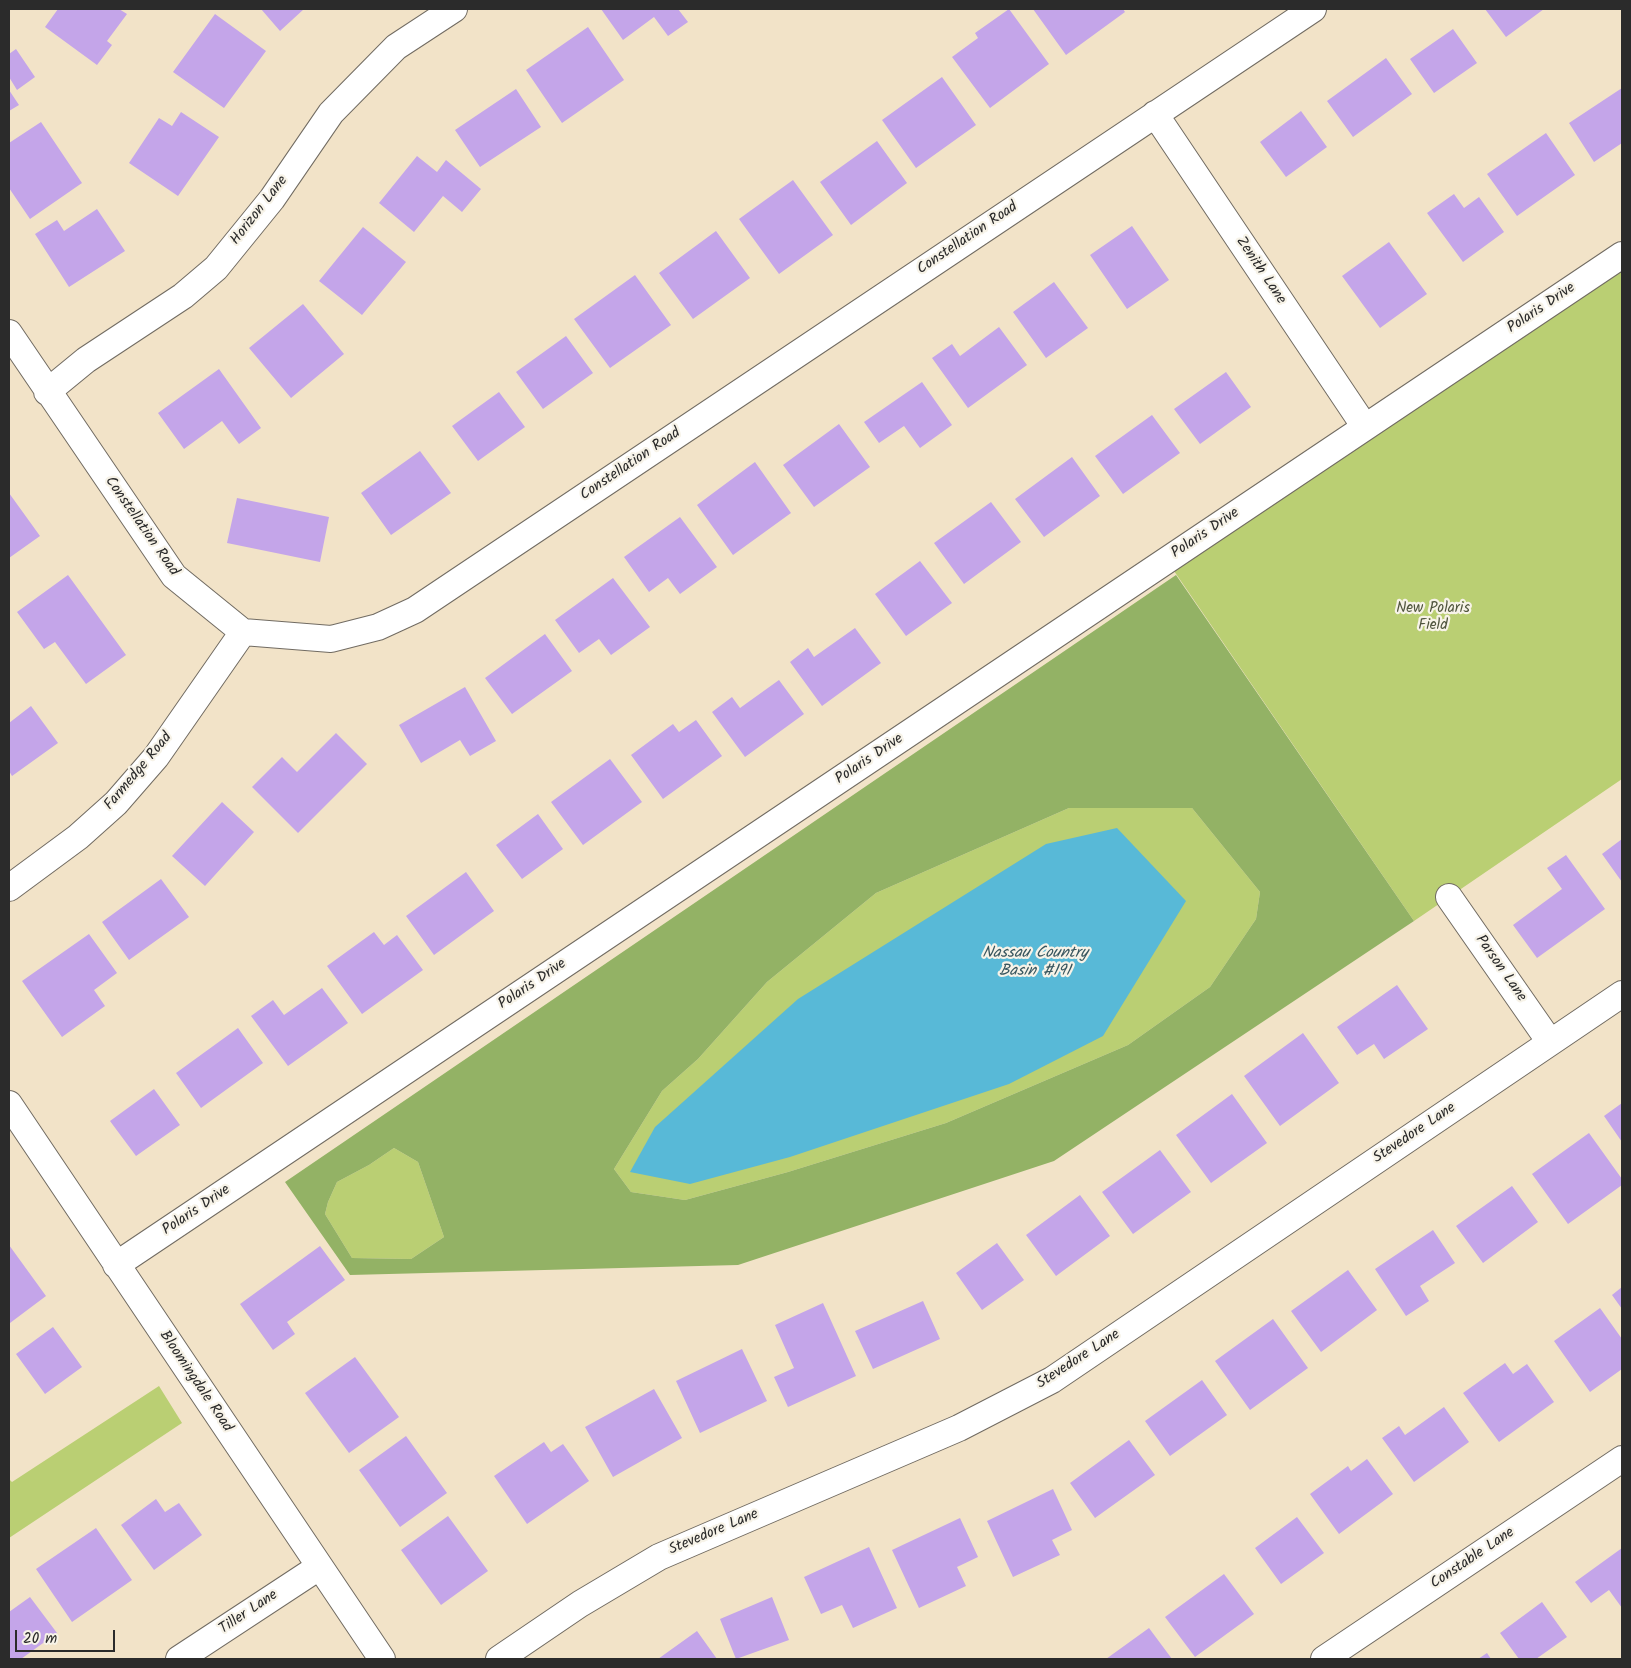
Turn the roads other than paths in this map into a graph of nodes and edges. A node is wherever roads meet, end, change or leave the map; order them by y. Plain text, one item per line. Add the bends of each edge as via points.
1 (454, 9) edge
2 (1313, 9) edge
3 (1154, 114) junction
4 (1622, 255) edge
5 (9, 333) edge
6 (47, 392) junction
7 (1365, 427) junction
8 (243, 632) junction
9 (9, 888) edge
10 (1449, 897) dead end
11 (1622, 994) edge
12 (1550, 1042) junction
13 (9, 1104) edge
14 (116, 1265) junction
15 (1622, 1458) edge
16 (318, 1567) junction
17 (179, 1659) edge
18 (382, 1659) edge
19 (499, 1659) edge
20 (1324, 1659) edge

1 - 6 street, Horizon Lane via 396,47 331,113 272,199 216,268 183,296 86,360
2 - 3 street, Constellation Road
3 - 7 street, Zenith Lane
3 - 8 street, Constellation Road via 415,610 378,627 331,639
4 - 7 street, Polaris Drive
5 - 6 street, Constellation Road
6 - 8 street, Constellation Road via 174,576
7 - 14 street, Polaris Drive
8 - 9 street, Farmedge Road via 156,757 116,803 78,837
10 - 12 street, Parson Lane
11 - 12 street, Stevedore Lane
12 - 19 street, Stevedore Lane via 1052,1380 958,1428 659,1556
13 - 14 street, Bloomingdale Road
14 - 16 street, Bloomingdale Road
15 - 20 street, Constable Lane
16 - 17 street, Tiller Lane
16 - 18 street, Bloomingdale Road

